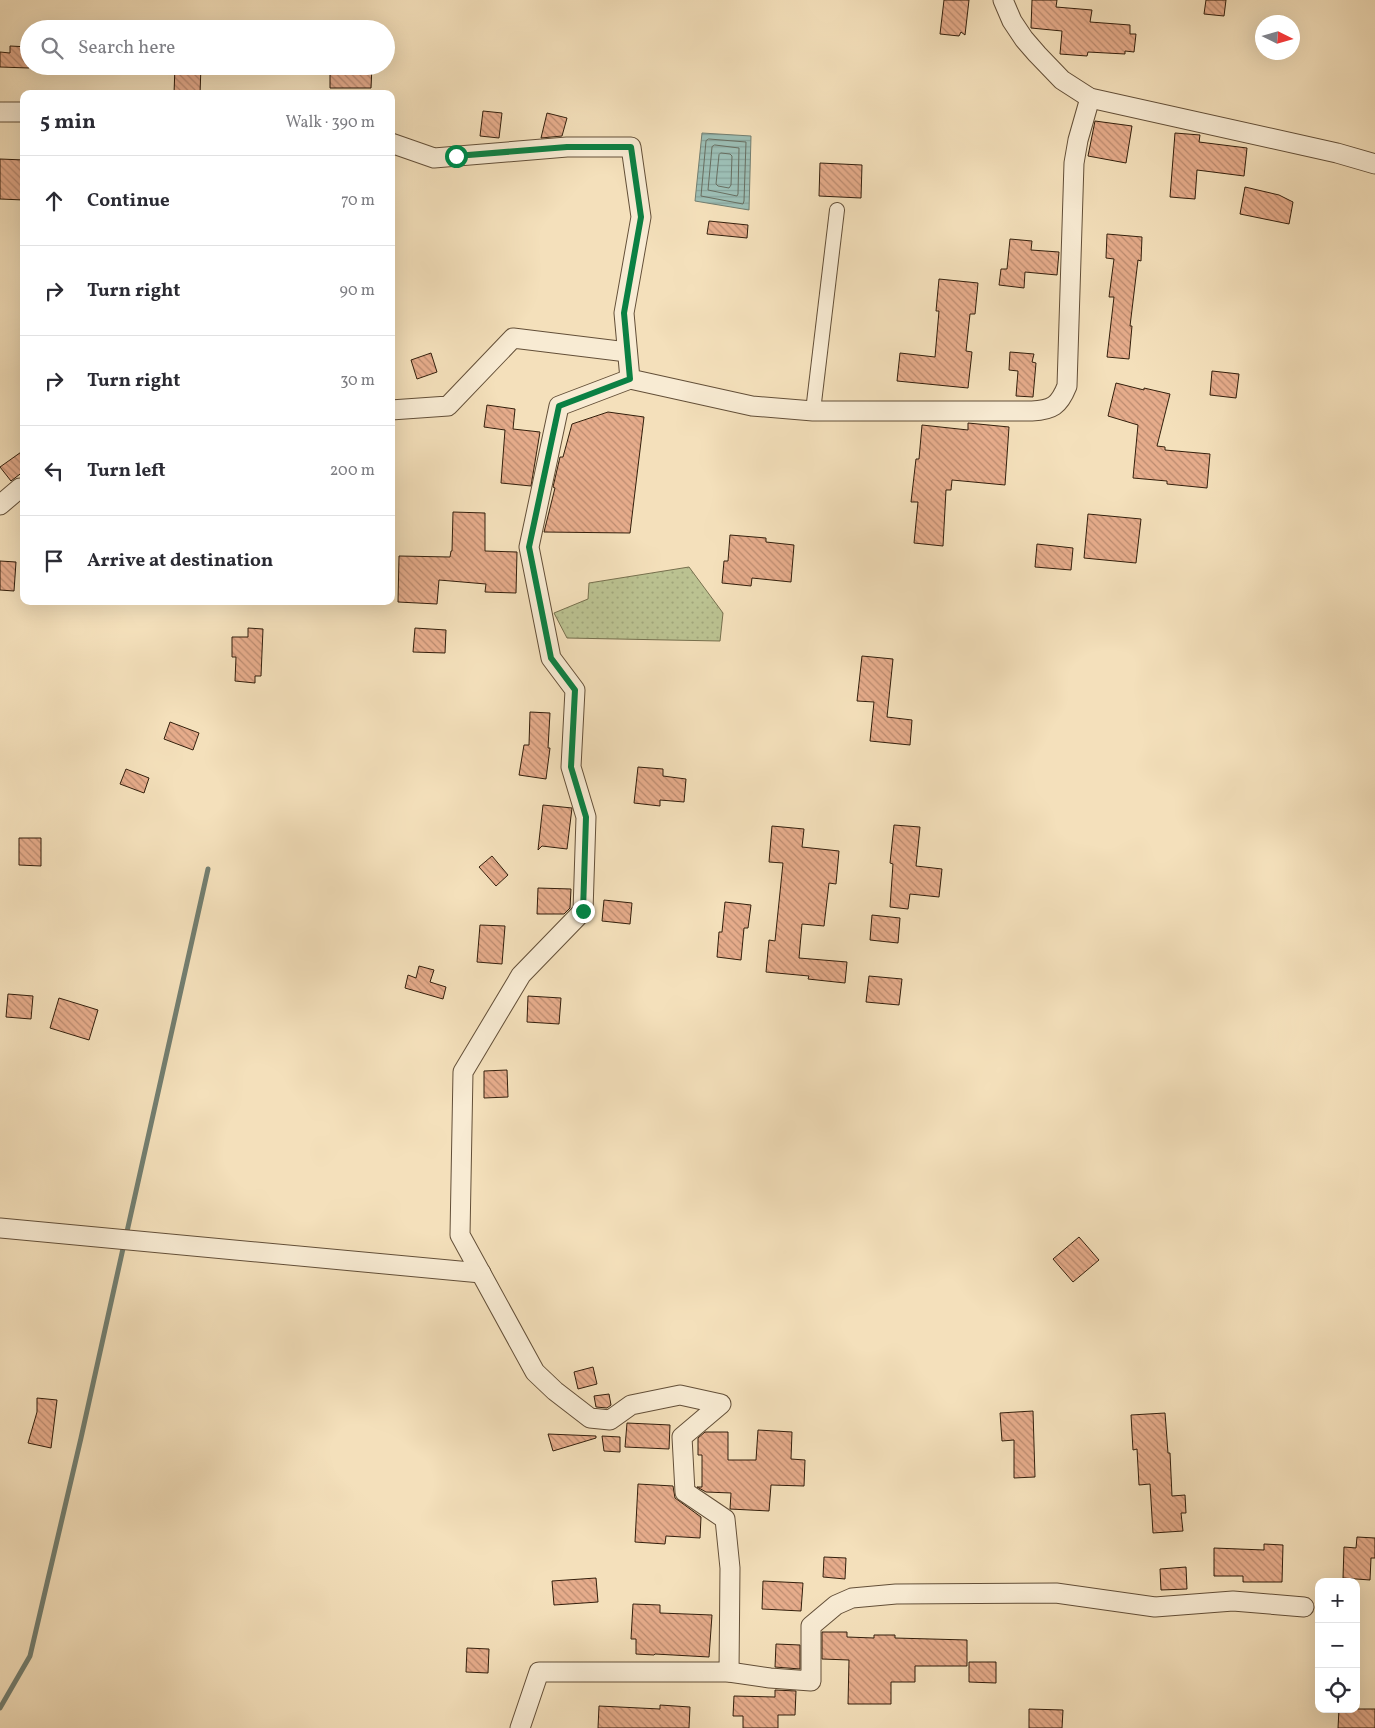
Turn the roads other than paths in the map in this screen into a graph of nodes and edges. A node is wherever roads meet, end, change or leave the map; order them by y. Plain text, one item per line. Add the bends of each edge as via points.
1 (1003, 0) edge
2 (1090, 98) junction
3 (0, 112) edge
4 (20, 112) edge
5 (395, 144) edge
6 (1375, 164) edge
7 (837, 210) dead end
8 (628, 352) junction
9 (630, 379) junction
10 (395, 410) edge
11 (813, 411) junction
12 (20, 488) edge
13 (0, 505) edge
14 (0, 1228) edge
15 (480, 1273) junction
16 (1304, 1607) dead end
17 (729, 1672) junction
18 (520, 1728) edge

1 - 2 street via 1016,27 1037,54 1062,80
2 - 6 street
2 - 11 street via 1074,162 1066,386 1062,397 1053,407 1032,411
3 - 4 street
5 - 8 street via 434,158 567,147 631,147 641,217 624,313
7 - 11 street
8 - 9 street
8 - 10 street via 513,338 448,406
9 - 11 street via 752,406
9 - 15 street via 559,406 529,547 551,658 575,690 571,767 586,817 583,911 521,975 463,1072 460,1235
12 - 13 street
14 - 15 street
15 - 17 street via 535,1372 590,1418 610,1420 631,1405 680,1395 721,1404 682,1437 685,1492 725,1520 730,1568
16 - 17 street via 1233,1601 1155,1607 1056,1593 896,1594 852,1598 836,1605 811,1626 811,1682
17 - 18 street via 539,1672

